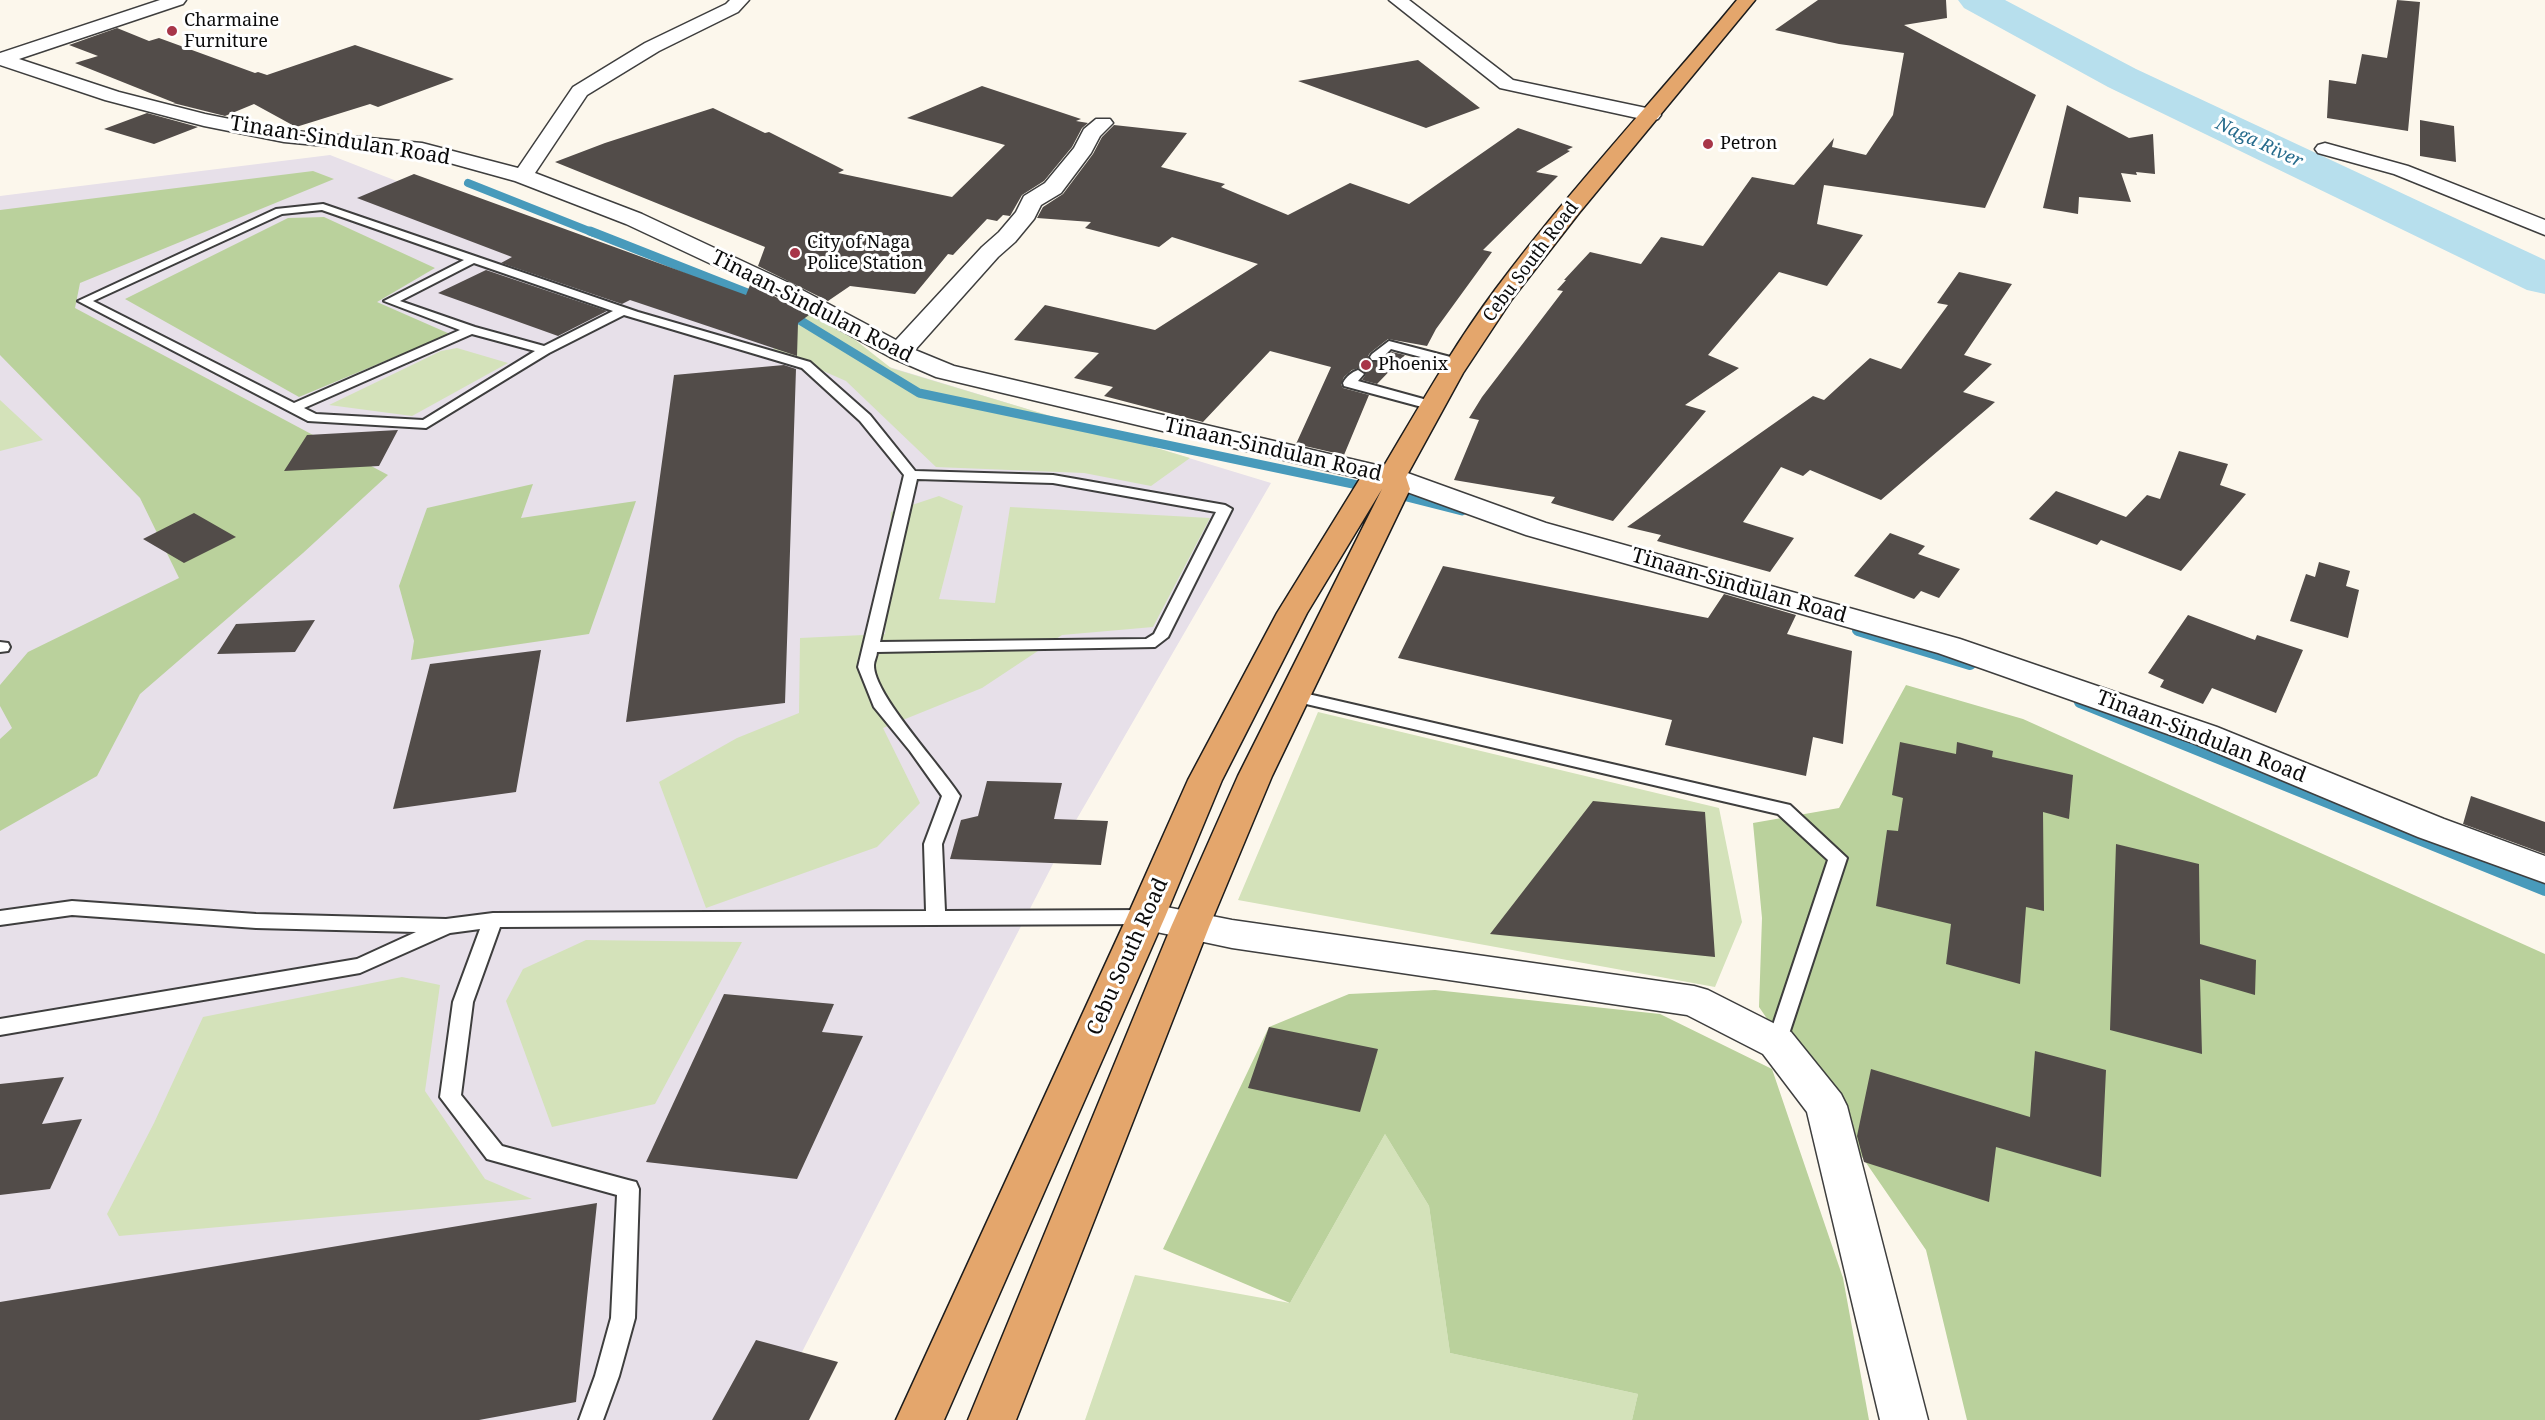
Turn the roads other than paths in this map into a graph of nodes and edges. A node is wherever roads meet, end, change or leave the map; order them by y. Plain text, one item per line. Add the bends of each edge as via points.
1 (177, 0) edge
2 (740, 0) edge
3 (1398, 0) edge
4 (1752, 6) edge
5 (0, 59) edge
6 (1651, 116) junction
7 (1103, 123) dead end
8 (2325, 149) dead end
9 (523, 176) junction
10 (2545, 228) edge
11 (474, 259) junction
12 (623, 311) junction
13 (471, 330) junction
14 (545, 350) junction
15 (899, 352) junction
16 (1376, 357) dead end
17 (1458, 363) junction
18 (1358, 374) dead end
19 (1433, 406) junction
20 (294, 408) junction
21 (911, 475) junction
22 (1380, 493) junction
23 (871, 647) junction
24 (1295, 696) junction
25 (2545, 870) edge
26 (1146, 917) junction
27 (0, 918) edge
28 (936, 918) junction
29 (493, 920) junction
30 (446, 926) junction
31 (1190, 927) junction
32 (0, 1027) edge
33 (1777, 1043) junction
34 (591, 1420) edge
35 (920, 1420) edge
36 (992, 1420) edge
37 (1905, 1420) edge

1 - 5 street
2 - 9 street via 580,91
3 - 6 street via 1507,84
4 - 6 highway, Cebu South Road
5 - 9 street, Tinaan-Sindulan Road via 112,96 204,120 284,136 422,149
6 - 17 highway, Cebu South Road via 1558,225
7 - 15 street via 1053,188 1032,201 1007,237
8 - 10 street via 2401,170
9 - 15 street, Tinaan-Sindulan Road via 655,229 781,288
11 - 12 lane
11 - 13 lane via 390,301
11 - 20 lane via 324,207 280,211 84,301
12 - 14 lane
12 - 21 lane via 806,365 866,418
13 - 14 lane
13 - 20 lane
14 - 20 lane via 426,424 313,418
15 - 22 street, Tinaan-Sindulan Road via 945,372 1316,461
16 - 17 lane via 1389,345
17 - 19 highway, Cebu South Road
18 - 19 lane via 1349,383
19 - 22 highway, Cebu South Road
21 - 23 lane
21 - 23 lane via 1053,479 1225,508 1160,637 1149,644
22 - 24 highway, Cebu South Road
22 - 25 street, Tinaan-Sindulan Road via 1536,529 1949,646 2205,735 2431,828
22 - 26 highway, Cebu South Road via 1250,690 1205,780
23 - 28 lane via 866,667 880,702 951,796 933,844
24 - 31 highway, Cebu South Road via 1255,776
24 - 33 lane via 1784,809 1838,858
26 - 28 lane
26 - 31 street
26 - 35 highway, Cebu South Road
27 - 30 lane via 72,908 256,921
28 - 29 lane
29 - 30 lane
29 - 34 lane via 462,1002 450,1097 495,1153 628,1189 623,1318
30 - 32 lane via 360,966
31 - 33 street via 1694,1001
31 - 36 highway, Cebu South Road
33 - 37 street via 1826,1106

